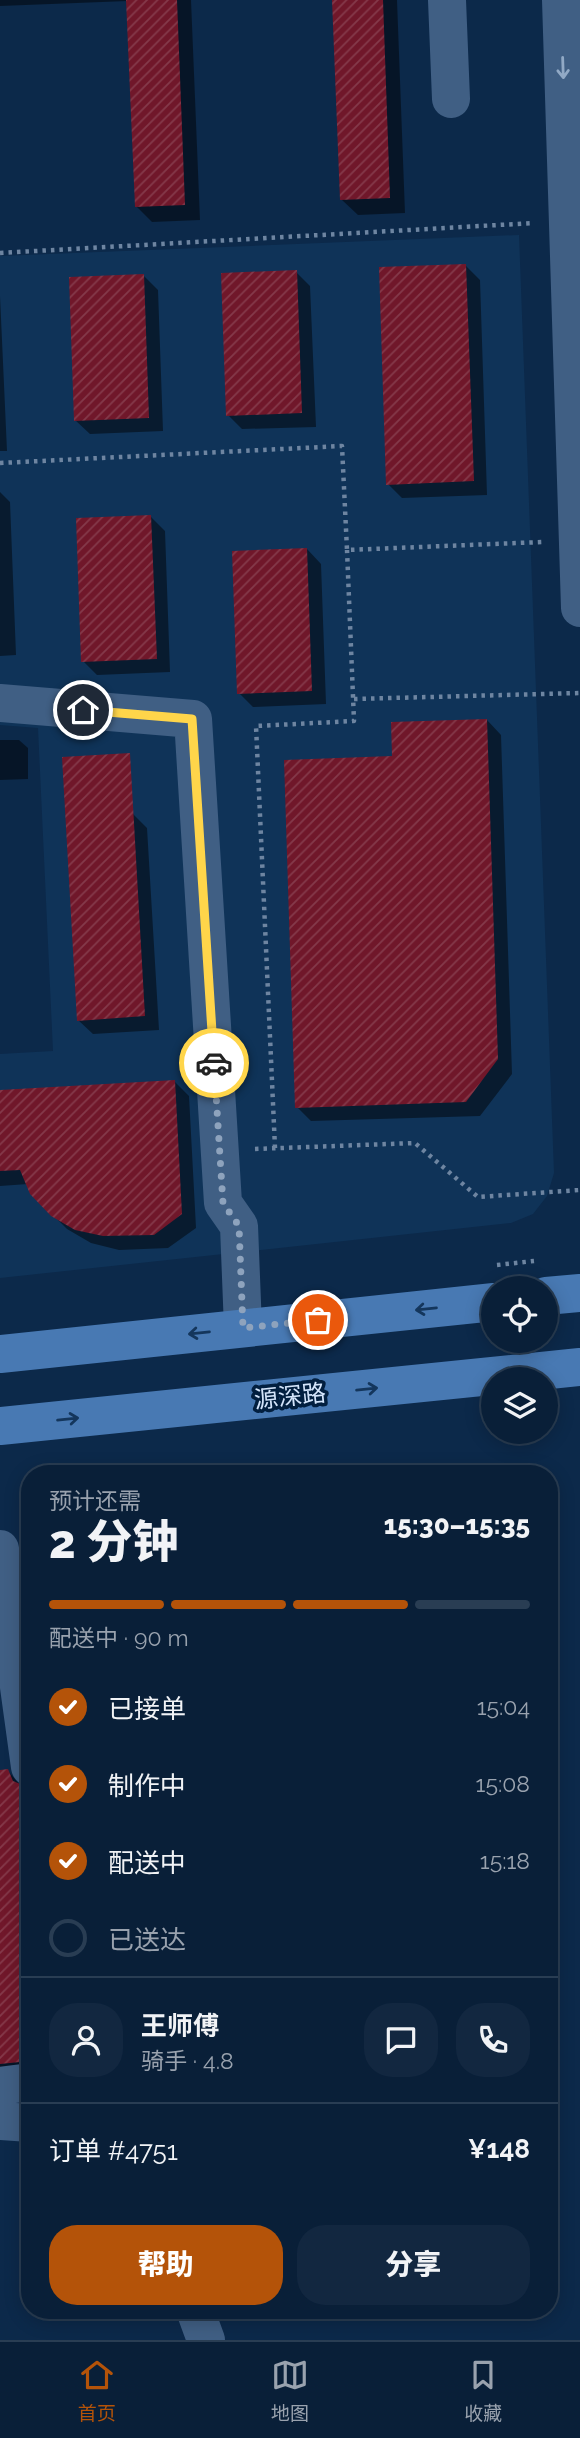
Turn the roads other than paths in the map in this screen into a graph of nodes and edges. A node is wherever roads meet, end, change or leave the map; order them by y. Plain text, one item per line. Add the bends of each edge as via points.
1 (447, 0) edge
2 (561, 0) edge
3 (451, 99) dead end
4 (575, 266) edge
5 (580, 608) edge
6 (0, 702) edge
7 (580, 1293) edge
8 (558, 1295) edge
9 (481, 1303) edge
10 (243, 1328) junction
11 (0, 1354) edge
12 (580, 1367) edge
13 (0, 1426) edge
14 (0, 1549) edge
15 (19, 1760) edge
16 (21, 2083) edge
17 (0, 2086) edge
18 (0, 2121) edge
19 (21, 2122) edge
20 (198, 2319) edge
21 (206, 2340) edge

1 - 3 street
2 -> 4 street via 568,221
4 - 5 street
6 - 10 street via 192,719 223,1203 239,1226
7 - 8 main road
9 -> 10 main road
10 -> 11 main road
13 -> 12 main road, 源深路
14 - 15 street
16 - 17 street
18 - 19 street
20 - 21 street

